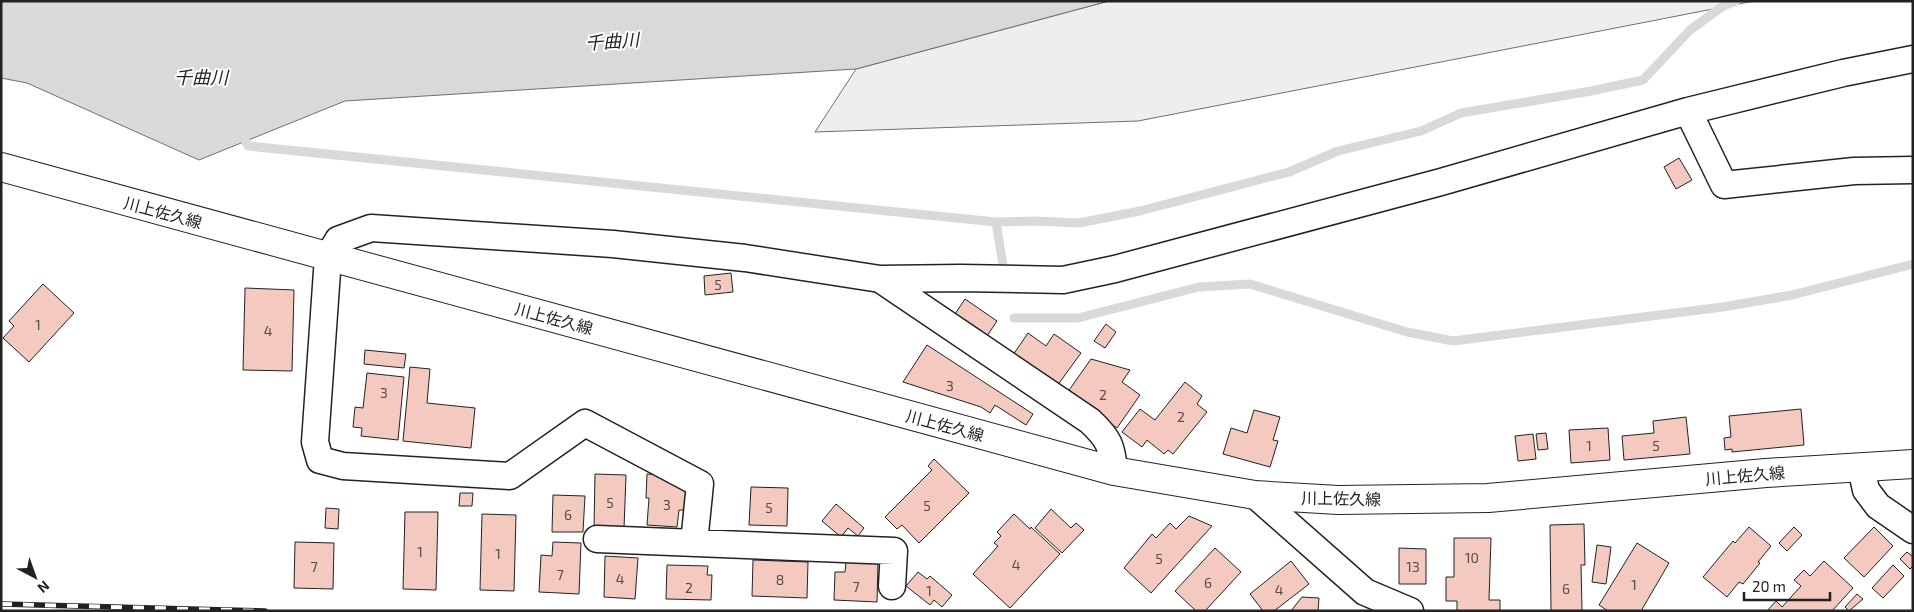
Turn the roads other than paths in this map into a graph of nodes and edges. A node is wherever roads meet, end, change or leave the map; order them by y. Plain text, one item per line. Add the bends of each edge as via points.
1 (1913, 58) edge
2 (1688, 111) junction
3 (1, 167) edge
4 (1913, 170) edge
5 (328, 257) junction
6 (880, 279) junction
7 (1913, 464) edge
8 (1861, 468) junction
9 (1114, 471) junction
10 (1255, 495) junction
11 (1913, 530) edge
12 (597, 539) dead end
13 (694, 543) junction
14 (892, 586) dead end
15 (1410, 611) edge

1 - 2 street
2 - 4 street via 1724,185 1854,171
2 - 6 street via 1441,182 1063,280
3 - 5 main road, 川上佐久線
5 - 6 street via 338,240 371,228 623,245 745,258
5 - 9 main road, 川上佐久線
5 - 13 street via 316,442 320,460 343,466 510,476 585,423 700,484
6 - 9 street via 1090,421 1104,433 1112,451
7 - 8 main road, 川上佐久線
8 - 10 main road, 川上佐久線 via 1766,473 1488,498 1338,500
8 - 11 street via 1866,490 1878,506
9 - 10 main road, 川上佐久線
10 - 15 street via 1365,592
12 - 13 street
13 - 14 street via 894,551

